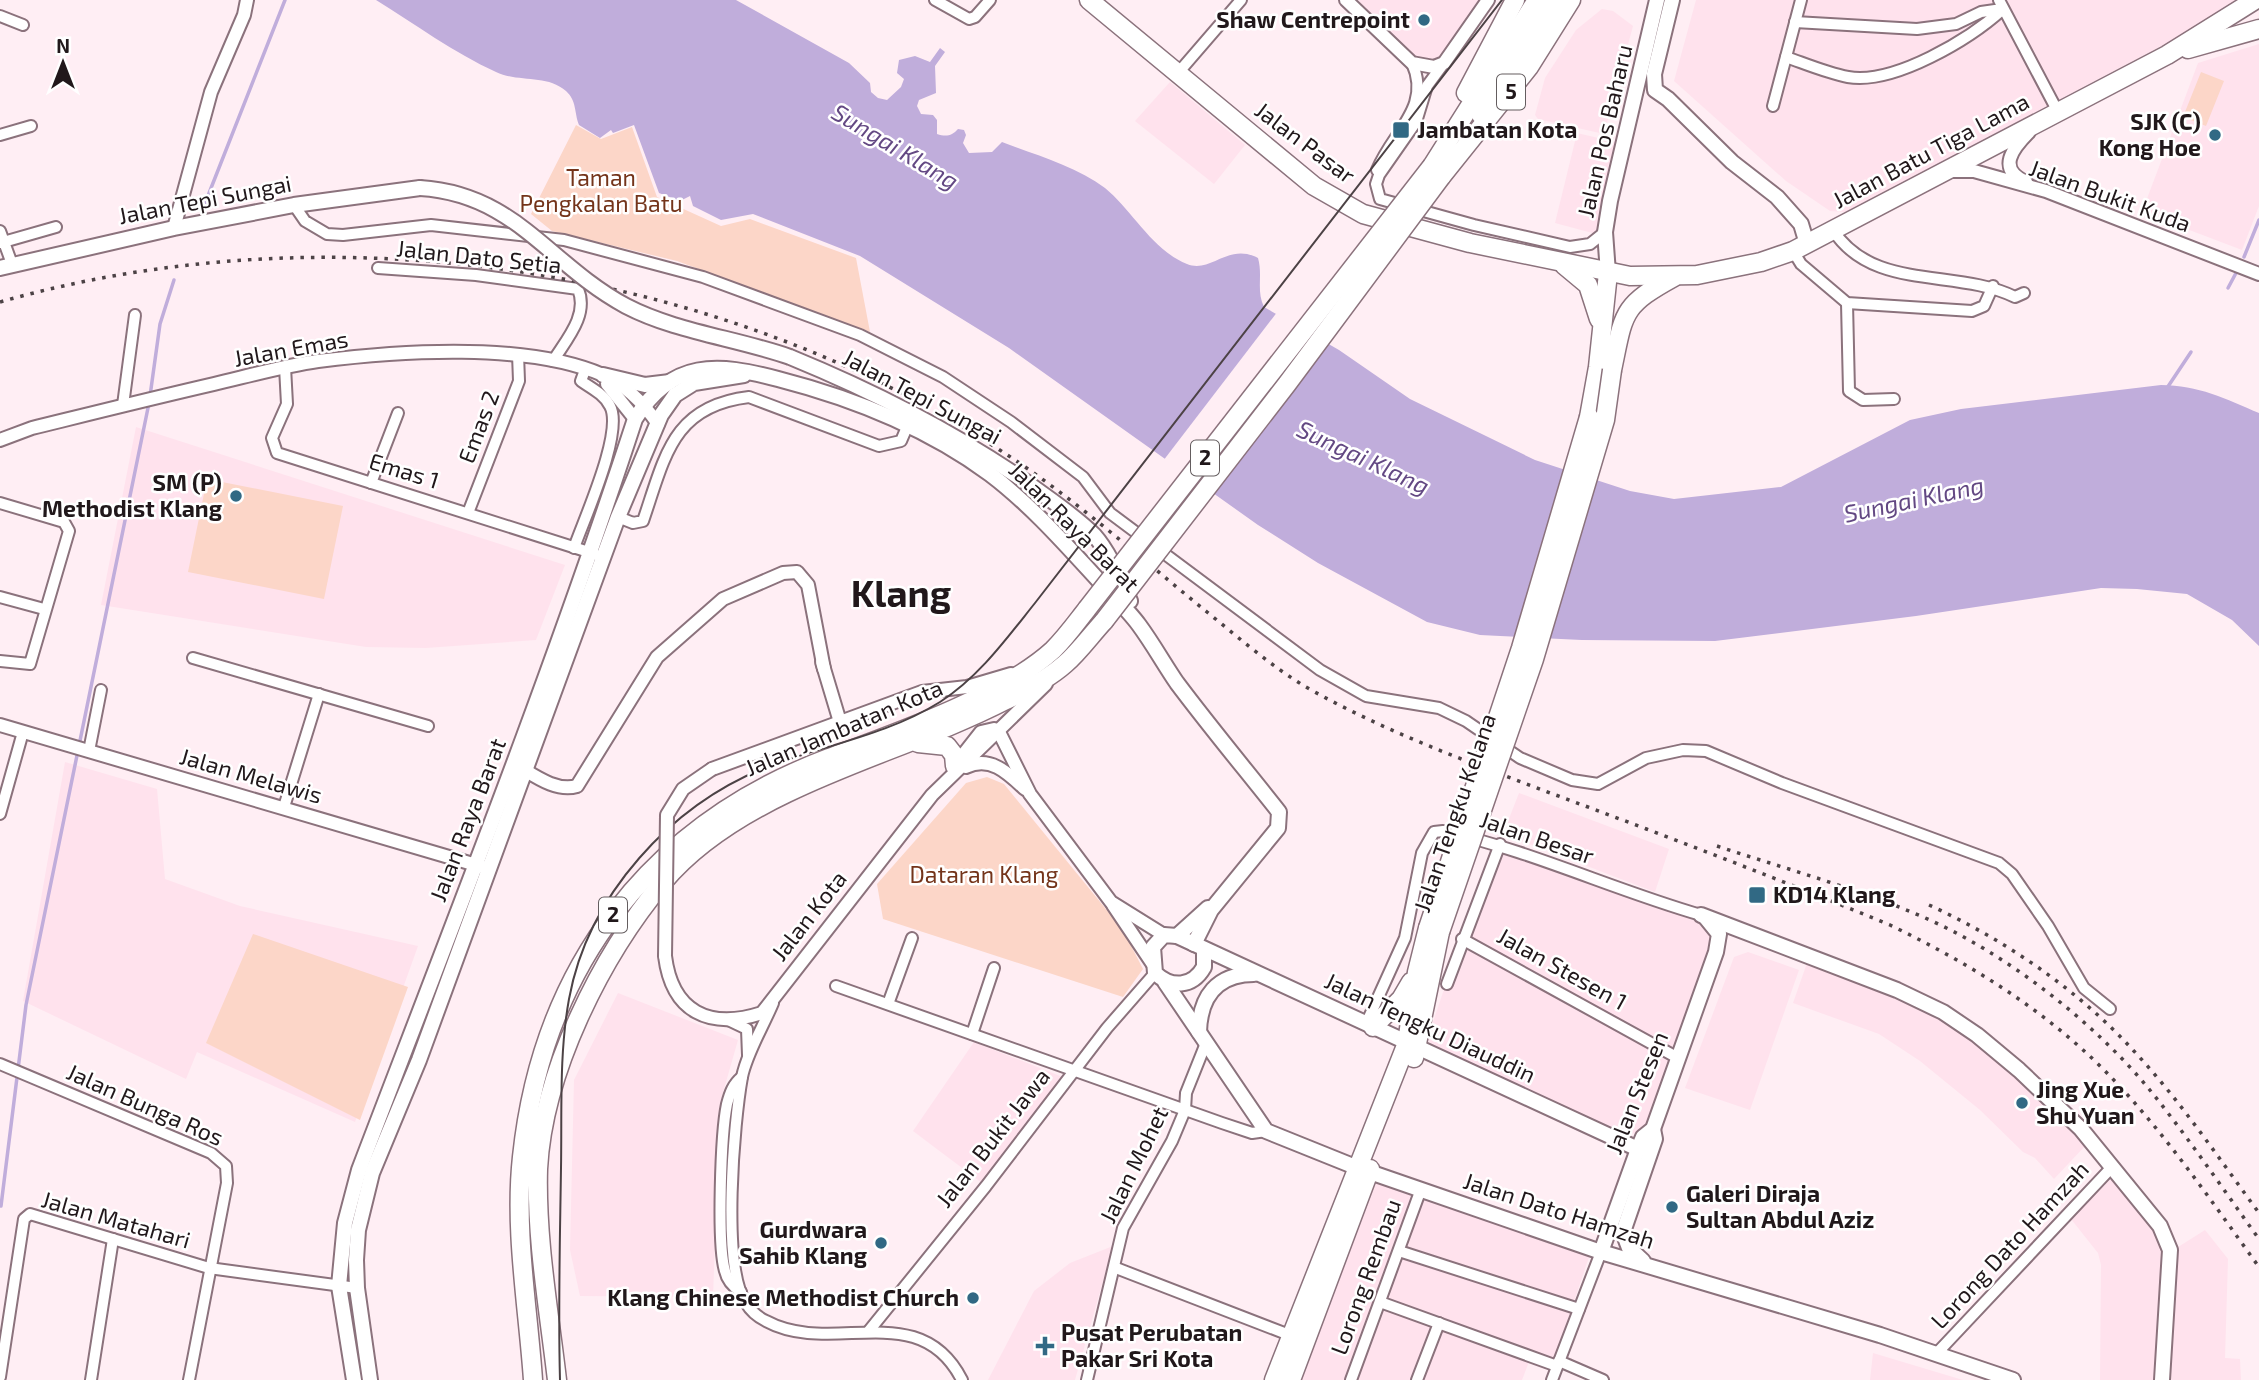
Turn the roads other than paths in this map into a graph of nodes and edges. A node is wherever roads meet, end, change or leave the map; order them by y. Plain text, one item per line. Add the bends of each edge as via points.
1 (247, 0) edge
2 (935, 0) edge
3 (990, 0) edge
4 (1090, 0) edge
5 (1241, 0) edge
6 (1346, 0) edge
7 (1488, 0) edge
8 (1515, 0) edge
9 (1536, 0) edge
10 (1554, 0) edge
11 (1571, 0) edge
12 (1657, 0) edge
13 (1672, 0) edge
14 (1801, 0) edge
15 (2255, 0) edge
16 (2001, 4) edge
17 (0, 16) edge
18 (1795, 22) junction
19 (23, 25) dead end
20 (2259, 29) edge
21 (2167, 55) junction
22 (1786, 57) junction
23 (1412, 63) junction
24 (1444, 63) junction
25 (1178, 73) junction
26 (1655, 90) junction
27 (1634, 98) junction
28 (1773, 106) dead end
29 (2059, 112) junction
30 (2037, 123) junction
31 (31, 127) dead end
32 (0, 135) edge
33 (1437, 171) junction
34 (1944, 172) junction
35 (2046, 191) junction
36 (294, 205) junction
37 (1381, 218) junction
38 (56, 226) dead end
39 (181, 226) junction
40 (1833, 230) junction
41 (1605, 232) junction
42 (1, 238) edge
43 (1800, 247) junction
44 (1555, 260) junction
45 (6, 266) edge
46 (378, 268) dead end
47 (1608, 272) junction
48 (2259, 274) edge
49 (1674, 277) junction
50 (1993, 286) junction
51 (2024, 293) dead end
52 (1847, 303) junction
53 (135, 314) dead end
54 (1601, 340) junction
55 (518, 354) junction
56 (552, 361) junction
57 (285, 367) junction
58 (1605, 369) junction
59 (594, 373) junction
60 (760, 374) junction
61 (670, 382) junction
62 (1894, 399) dead end
63 (644, 404) junction
64 (123, 405) junction
65 (398, 413) dead end
66 (635, 419) junction
67 (658, 424) junction
68 (908, 427) junction
69 (0, 440) edge
70 (648, 449) junction
71 (615, 480) junction
72 (371, 483) junction
73 (0, 503) edge
74 (468, 513) junction
75 (618, 517) junction
76 (1095, 537) junction
77 (574, 548) junction
78 (598, 555) junction
79 (1077, 557) junction
80 (0, 597) edge
81 (44, 609) junction
82 (1138, 624) junction
83 (193, 658) dead end
84 (0, 661) edge
85 (1066, 664) junction
86 (1024, 670) junction
87 (101, 690) dead end
88 (319, 694) junction
89 (835, 704) junction
90 (863, 713) junction
91 (1013, 717) junction
92 (840, 722) junction
93 (0, 724) edge
94 (428, 726) dead end
95 (23, 732) junction
96 (999, 732) junction
97 (87, 750) junction
98 (1009, 750) junction
99 (520, 767) junction
100 (849, 767) junction
101 (956, 769) junction
102 (1030, 794) junction
103 (284, 807) junction
104 (1279, 812) joint
105 (0, 814) edge
106 (1500, 844) junction
107 (482, 866) junction
108 (1229, 888) junction
109 (1111, 902) junction
110 (1701, 915) junction
111 (1434, 930) junction
112 (1749, 932) junction
113 (1170, 936) junction
114 (912, 938) dead end
115 (1462, 939) junction
116 (1199, 946) junction
117 (1716, 951) junction
118 (994, 968) dead end
119 (1417, 972) junction
120 (1157, 973) junction
121 (1258, 974) junction
122 (1447, 984) dead end
123 (836, 986) dead end
124 (778, 990) junction
125 (888, 1004) junction
126 (2110, 1009) dead end
127 (724, 1018) junction
128 (1369, 1026) junction
129 (972, 1034) junction
130 (1203, 1037) junction
131 (1413, 1046) junction
132 (1678, 1058) junction
133 (0, 1064) edge
134 (748, 1065) junction
135 (1075, 1071) junction
136 (1185, 1110) junction
137 (1653, 1129) junction
138 (1266, 1131) junction
139 (1637, 1149) junction
140 (2113, 1166) junction
141 (1363, 1170) junction
142 (1421, 1189) junction
143 (113, 1239) junction
144 (1399, 1251) junction
145 (1601, 1252) junction
146 (1644, 1262) junction
147 (209, 1268) junction
148 (1116, 1268) junction
149 (339, 1286) junction
150 (356, 1288) junction
151 (1380, 1302) junction
152 (1579, 1310) junction
153 (1439, 1323) junction
154 (868, 1332) junction
155 (1292, 1336) junction
156 (1937, 1353) junction
157 (1558, 1364) junction
158 (0, 1377) edge
159 (91, 1380) edge
160 (189, 1380) edge
161 (354, 1380) edge
162 (370, 1380) edge
163 (534, 1380) edge
164 (557, 1380) edge
165 (962, 1380) edge
166 (1087, 1380) edge
167 (1275, 1380) edge
168 (1291, 1380) edge
169 (1351, 1380) edge
170 (1417, 1380) edge
171 (1552, 1380) edge
172 (1603, 1380) edge
173 (2013, 1380) edge
174 (2162, 1380) edge

1 - 39 street via 211,92
2 - 3 street via 969,19
4 - 25 highway, Jalan Pasar
5 - 25 street
6 - 23 street
7 - 24 street
8 - 33 highway, 5 via 1483,57
9 - 33 highway, 2
10 - 33 highway, 2
11 - 33 highway, 5 via 1529,67
12 - 27 main road, Jalan Pos Baharu
13 - 26 main road, Jalan Pos Baharu via 1654,74
14 - 18 street
15 - 21 highway, Jalan Batu Tiga Lama
16 - 18 street via 1956,24 1917,29
16 - 22 street via 1983,27 1881,77 1850,77
16 - 29 street
17 - 19 street
18 - 22 street
20 - 21 highway
21 - 29 highway, Jalan Batu Tiga Lama
22 - 28 street
23 - 24 street via 1434,67
23 - 37 street via 1420,93 1372,182 1370,193
24 - 41 street via 1427,86 1416,122 1379,175 1380,199 1570,247 1590,244
25 - 37 highway, Jalan Pasar via 1314,186 1363,214
26 - 27 main road
26 - 43 main road, Jalan Pos Baharu via 1784,204 1801,224
27 - 41 main road, Jalan Pos Baharu
29 - 30 highway, Jalan Batu Tiga Lama
30 - 34 highway, Jalan Batu Tiga Lama
30 - 35 street via 2012,148 2011,169 2017,178
31 - 32 street
33 - 85 highway, Jalan Jambatan Kota / 2, bridge via 1287,384
33 - 86 highway, Jalan Jambatan Kota / 2, bridge via 1087,609 1051,652
34 - 35 street, Jalan Bukit Kuda via 1974,171
34 - 40 highway, Jalan Batu Tiga Lama
35 - 48 street, Jalan Bukit Kuda
36 - 39 main road, Jalan Tepi Sungai
36 - 76 main road, Jalan Tepi Sungai, bridge via 420,188 462,194 493,206 588,282 626,306 659,320 790,357 860,387 947,432 1054,502
36 - 126 street via 305,221 327,234 431,225 564,240 714,281 860,335 943,377 1011,422 1083,477 1110,513 1320,670 1366,696 1438,708 1466,720 1520,758 1572,780 1598,784 1646,758 1683,750 1706,751 1998,863 2028,897 2084,988
37 - 44 highway, Jalan Pasar
38 - 42 street
39 - 45 main road, Jalan Tepi Sungai
40 - 43 highway, Jalan Batu Tiga Lama
40 - 50 street via 1858,258 1888,272
41 - 47 main road, Jalan Pos Baharu
42 - 45 street
43 - 49 highway, Jalan Batu Tiga Lama via 1727,270
43 - 52 street via 1801,264
44 - 47 highway, Jalan Pasar
44 - 54 highway via 1588,285
46 - 56 street, Jalan Dato Setia via 578,289 583,301 577,323
47 - 49 highway, Jalan Batu Tiga Lama
47 - 54 highway, Jalan Tengku Kelana
49 - 58 highway, Jalan Tengku Kelana via 1632,303
50 - 51 street via 2015,297
50 - 52 street via 1984,306 1972,311
52 - 62 street via 1850,391 1863,400
53 - 64 street
54 - 58 highway, Jalan Tengku Kelana
55 - 56 street, Jalan Emas
55 - 57 street, Jalan Emas via 414,354
55 - 74 street, Emas 2 via 519,380
56 - 59 street, Jalan Emas
57 - 64 street, Jalan Emas
57 - 72 street, Emas 1 via 287,404 272,438 277,453
58 - 111 highway, Jalan Tengku Kelana, bridge
59 - 61 main road via 645,385
59 - 63 street, Jalan Emas
59 - 66 street, Jalan Emas
59 - 77 street via 581,381 604,398 614,422
60 - 61 main road, Jalan Raya Barat via 723,366
60 - 67 main road, Jalan Raya Barat via 712,377 694,383 675,396
60 - 68 main road, Jalan Raya Barat via 807,386
61 - 63 main road, Jalan Raya Barat
63 - 66 main road, Jalan Raya Barat
63 - 67 street, Jalan Emas
64 - 69 street, Jalan Emas
65 - 72 street
66 - 71 main road, Jalan Raya Barat
67 - 70 main road, Jalan Raya Barat
68 - 75 street via 901,441 879,446 749,397 729,399 705,408 681,427 643,521 633,523
68 - 79 main road, Jalan Raya Barat via 992,475
70 - 71 main road via 649,428 639,427
70 - 75 main road, Jalan Raya Barat
71 - 78 main road, Jalan Raya Barat
72 - 74 street, Emas 1
73 - 81 street via 68,526
74 - 77 street, Emas 1
75 - 78 main road, Jalan Raya Barat
76 - 79 main road
76 - 82 main road, Jalan Tepi Sungai via 1117,570
77 - 78 street, Emas 1
78 - 99 main road, Jalan Raya Barat
79 - 82 main road, Jalan Raya Barat
80 - 81 street
81 - 84 street via 30,664
82 - 104 main road, Jalan Raya Barat via 1177,683
83 - 88 street
85 - 91 street, Jalan Kota
85 - 100 highway, Jalan Jambatan Kota / 2 via 984,712
86 - 90 street via 967,687 928,691
86 - 163 highway, Jalan Jambatan Kota / 2 via 971,701 755,791 682,841 630,893 603,928 551,1025 535,1074 522,1159 522,1246
87 - 97 street
88 - 94 street
88 - 103 street
89 - 90 street
89 - 92 street
89 - 99 street via 808,586 800,574 783,573 723,599 657,657 578,786 550,784
90 - 92 street
91 - 96 street, Jalan Kota
91 - 98 street
92 - 127 street, bridge via 712,769 683,789 667,815 667,977 680,1001 696,1012
93 - 95 street, Jalan Melawis
95 - 97 street, Jalan Melawis
95 - 105 street
96 - 98 street
96 - 101 street, Jalan Kota via 981,732
97 - 103 street, Jalan Melawis
98 - 102 street
99 - 107 main road, Jalan Raya Barat
100 - 101 highway via 920,743 947,746
100 - 164 highway, Jalan Jambatan Kota / 2 via 787,793 687,858 644,907 593,986 553,1083 538,1167 538,1210
101 - 102 street via 976,762 1001,768
101 - 124 street, Jalan Kota via 936,785
102 - 109 street
103 - 107 street, Jalan Melawis
104 - 108 main road, Jalan Bukit Jawa via 1278,828
106 - 110 street, Jalan Besar
106 - 115 street
106 - 128 street, Jalan Besar via 1434,832 1422,853 1405,938
107 - 149 main road, Jalan Raya Barat via 359,1170 345,1223
107 - 150 main road, Jalan Raya Barat via 419,1059 372,1173 358,1230
108 - 113 main road, Jalan Bukit Jawa
108 - 116 main road, Jalan Bukit Jawa via 1211,910
109 - 113 street
109 - 120 street
110 - 112 main road
110 - 117 main road via 1717,927
111 - 119 highway, Jalan Tengku Kelana
111 - 131 highway, Jalan Tengku Kelana
112 - 117 main road via 1731,933
112 - 140 main road via 1921,1000 1952,1018 2019,1070
113 - 116 main road
113 - 120 main road, Jalan Bukit Jawa via 1153,947
114 - 125 street
115 - 122 street
115 - 132 street, Jalan Stesen 1
116 - 120 main road, Jalan Bukit Jawa via 1204,967 1199,975 1185,984
116 - 121 main road, Jalan Tengku Diauddin
117 - 132 main road, Jalan Stesen
118 - 129 street
119 - 128 highway via 1401,999
119 - 131 highway, Jalan Tengku Kelana
120 - 130 main road
120 - 135 street, Jalan Bukit Jawa
121 - 128 main road, Jalan Tengku Diauddin
121 - 130 main road via 1241,974 1219,982 1208,992 1199,1015
123 - 125 street
124 - 127 street via 762,1013
124 - 134 street, Jalan Kota
125 - 129 street
127 - 134 street via 747,1029
128 - 131 main road, Jalan Tengku Diauddin
129 - 135 street
130 - 136 street, Jalan Mohet
130 - 138 main road
131 - 139 main road, Jalan Tengku Diauddin
131 - 141 highway, Jalan Tengku Kelana
132 - 137 main road, Jalan Stesen
133 - 147 street, Jalan Bunga Ros via 220,1159 226,1166 227,1183
134 - 154 street, Jalan Kota via 734,1084 727,1105 726,1274 746,1303 767,1322 819,1335
135 - 136 street
135 - 154 street, Jalan Bukit Jawa
136 - 138 street via 1252,1133
136 - 148 street, Jalan Mohet via 1123,1228
137 - 139 main road, Jalan Stesen
137 - 146 main road via 1655,1139 1623,1232 1629,1248
138 - 141 main road, Jalan Dato Hamzah
139 - 145 main road, Jalan Stesen
140 - 156 street, Lorong Dato Hamzah
140 - 174 main road via 2160,1226 2170,1250
141 - 142 main road, Jalan Dato Hamzah
141 - 155 highway, Jalan Tengku Kelana
141 - 168 highway, Jalan Tengku Kelana
142 - 144 street, Lorong Rembau
142 - 145 main road, Jalan Dato Hamzah
143 - 147 street, Jalan Matahari
143 - 158 street, Jalan Matahari via 30,1214 23,1219
143 - 159 street
144 - 151 street, Lorong Rembau
144 - 152 street
145 - 146 main road, Jalan Dato Hamzah
145 - 152 street
146 - 156 main road, Jalan Dato Hamzah
147 - 149 street, Jalan Matahari
147 - 160 street, Jalan Bunga Ros
148 - 155 street
148 - 166 street, Jalan Mohet
149 - 150 street, Jalan Matahari
149 - 161 main road, Jalan Raya Barat
150 - 162 main road, Jalan Raya Barat
151 - 153 street
151 - 169 street, Lorong Rembau
152 - 157 street
153 - 157 street
153 - 170 street
154 - 165 street, Jalan Kota via 890,1331 936,1347 953,1362
155 - 167 highway, Jalan Tengku Kelana
156 - 173 main road, Jalan Dato Hamzah
157 - 171 street
157 - 172 street

